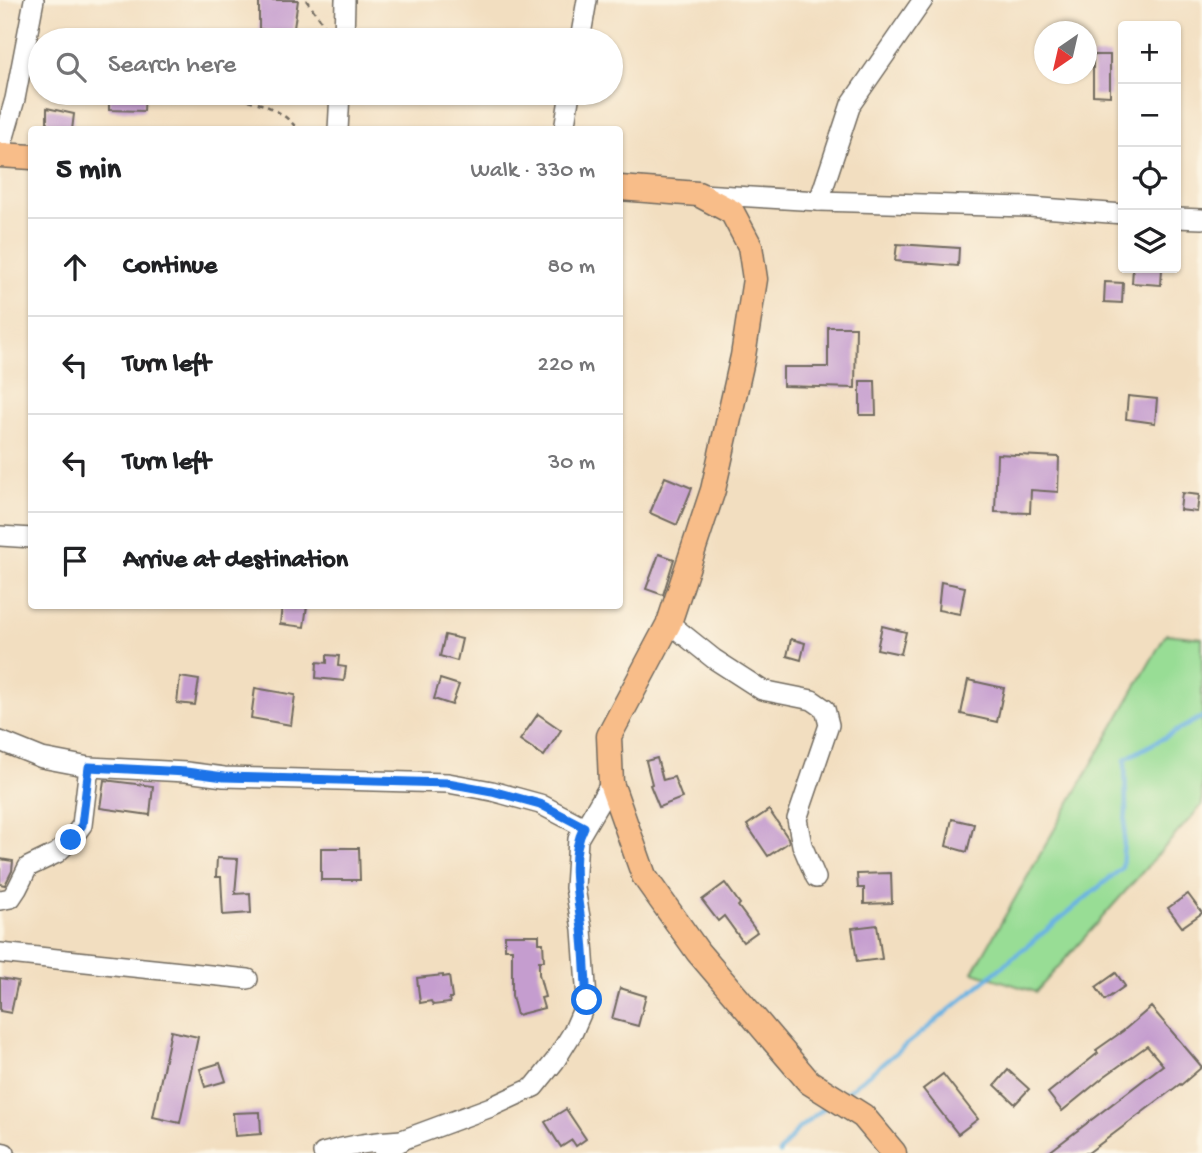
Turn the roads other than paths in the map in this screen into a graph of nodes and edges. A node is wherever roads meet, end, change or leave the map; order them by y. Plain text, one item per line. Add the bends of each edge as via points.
1 (34, 0) edge
2 (345, 0) edge
3 (587, 0) edge
4 (923, 0) edge
5 (29, 28) edge
6 (344, 28) edge
7 (582, 28) edge
8 (28, 31) edge
9 (339, 105) edge
10 (568, 105) edge
11 (338, 126) edge
12 (565, 126) edge
13 (0, 153) edge
14 (28, 156) edge
15 (623, 188) edge
16 (698, 194) junction
17 (819, 201) junction
18 (1118, 214) edge
19 (1181, 218) edge
20 (1202, 219) edge
21 (0, 536) edge
22 (28, 538) edge
23 (669, 623) junction
24 (0, 741) edge
25 (89, 767) junction
26 (611, 783) junction
27 (584, 827) junction
28 (816, 878) dead end
29 (0, 900) edge
30 (0, 953) edge
31 (248, 979) dead end
32 (402, 1146) edge
33 (323, 1153) edge
34 (384, 1153) edge
35 (894, 1153) edge

1 - 5 street
2 - 6 street
3 - 7 street
4 - 17 street via 851,104
8 - 13 street
9 - 11 street
10 - 12 street
13 - 14 main road
15 - 16 main road
16 - 17 street
16 - 23 main road via 732,212 750,246 755,279 713,490
17 - 18 street
19 - 20 street
21 - 22 street
23 - 26 main road via 610,736
23 - 28 street via 762,690 812,700 825,709 829,725 797,820
24 - 25 street via 42,758
25 - 27 street via 224,777 448,783 540,804
25 - 29 street via 82,825 57,853 28,867 11,898
26 - 27 street
26 - 35 main road via 644,877 698,952 809,1082 863,1116
27 - 32 street via 578,839 575,888 587,1000 573,1032 534,1087
30 - 31 street
32 - 33 street via 369,1142
32 - 34 street

